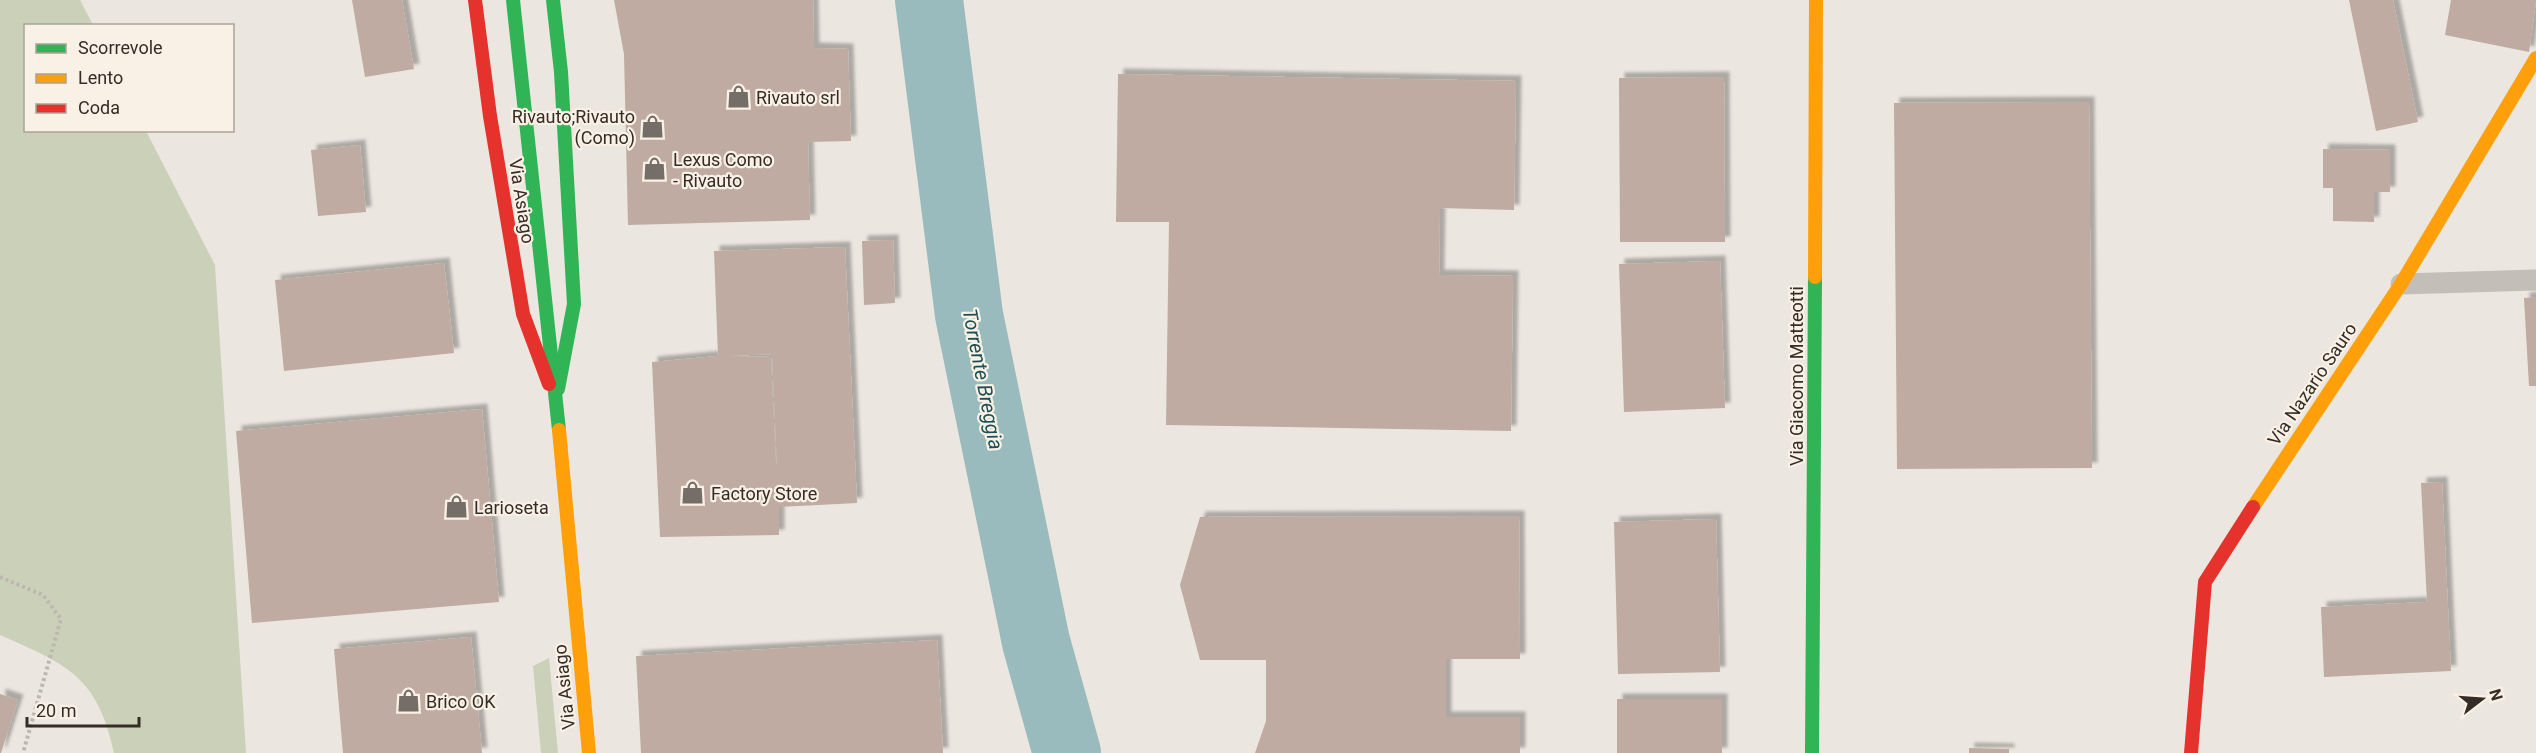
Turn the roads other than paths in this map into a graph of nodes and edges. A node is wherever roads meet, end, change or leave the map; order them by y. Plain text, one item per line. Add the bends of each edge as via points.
1 (475, 0) edge
2 (513, 0) edge
3 (553, 0) edge
4 (1816, 0) edge
5 (2536, 58) edge
6 (2536, 280) edge
7 (2401, 284) junction
8 (556, 402) junction
9 (589, 753) edge
10 (1812, 753) edge
11 (2191, 753) edge

1 - 8 street, Via Asiago via 523,314
2 - 8 street
3 - 8 street, Via Asiago via 561,72 574,304
4 - 10 street, Via Giacomo Matteotti
5 - 7 street, Via Nazario Sauro
6 - 7 lane
7 - 11 street, Via Nazario Sauro via 2205,582
8 - 9 street, Via Asiago

